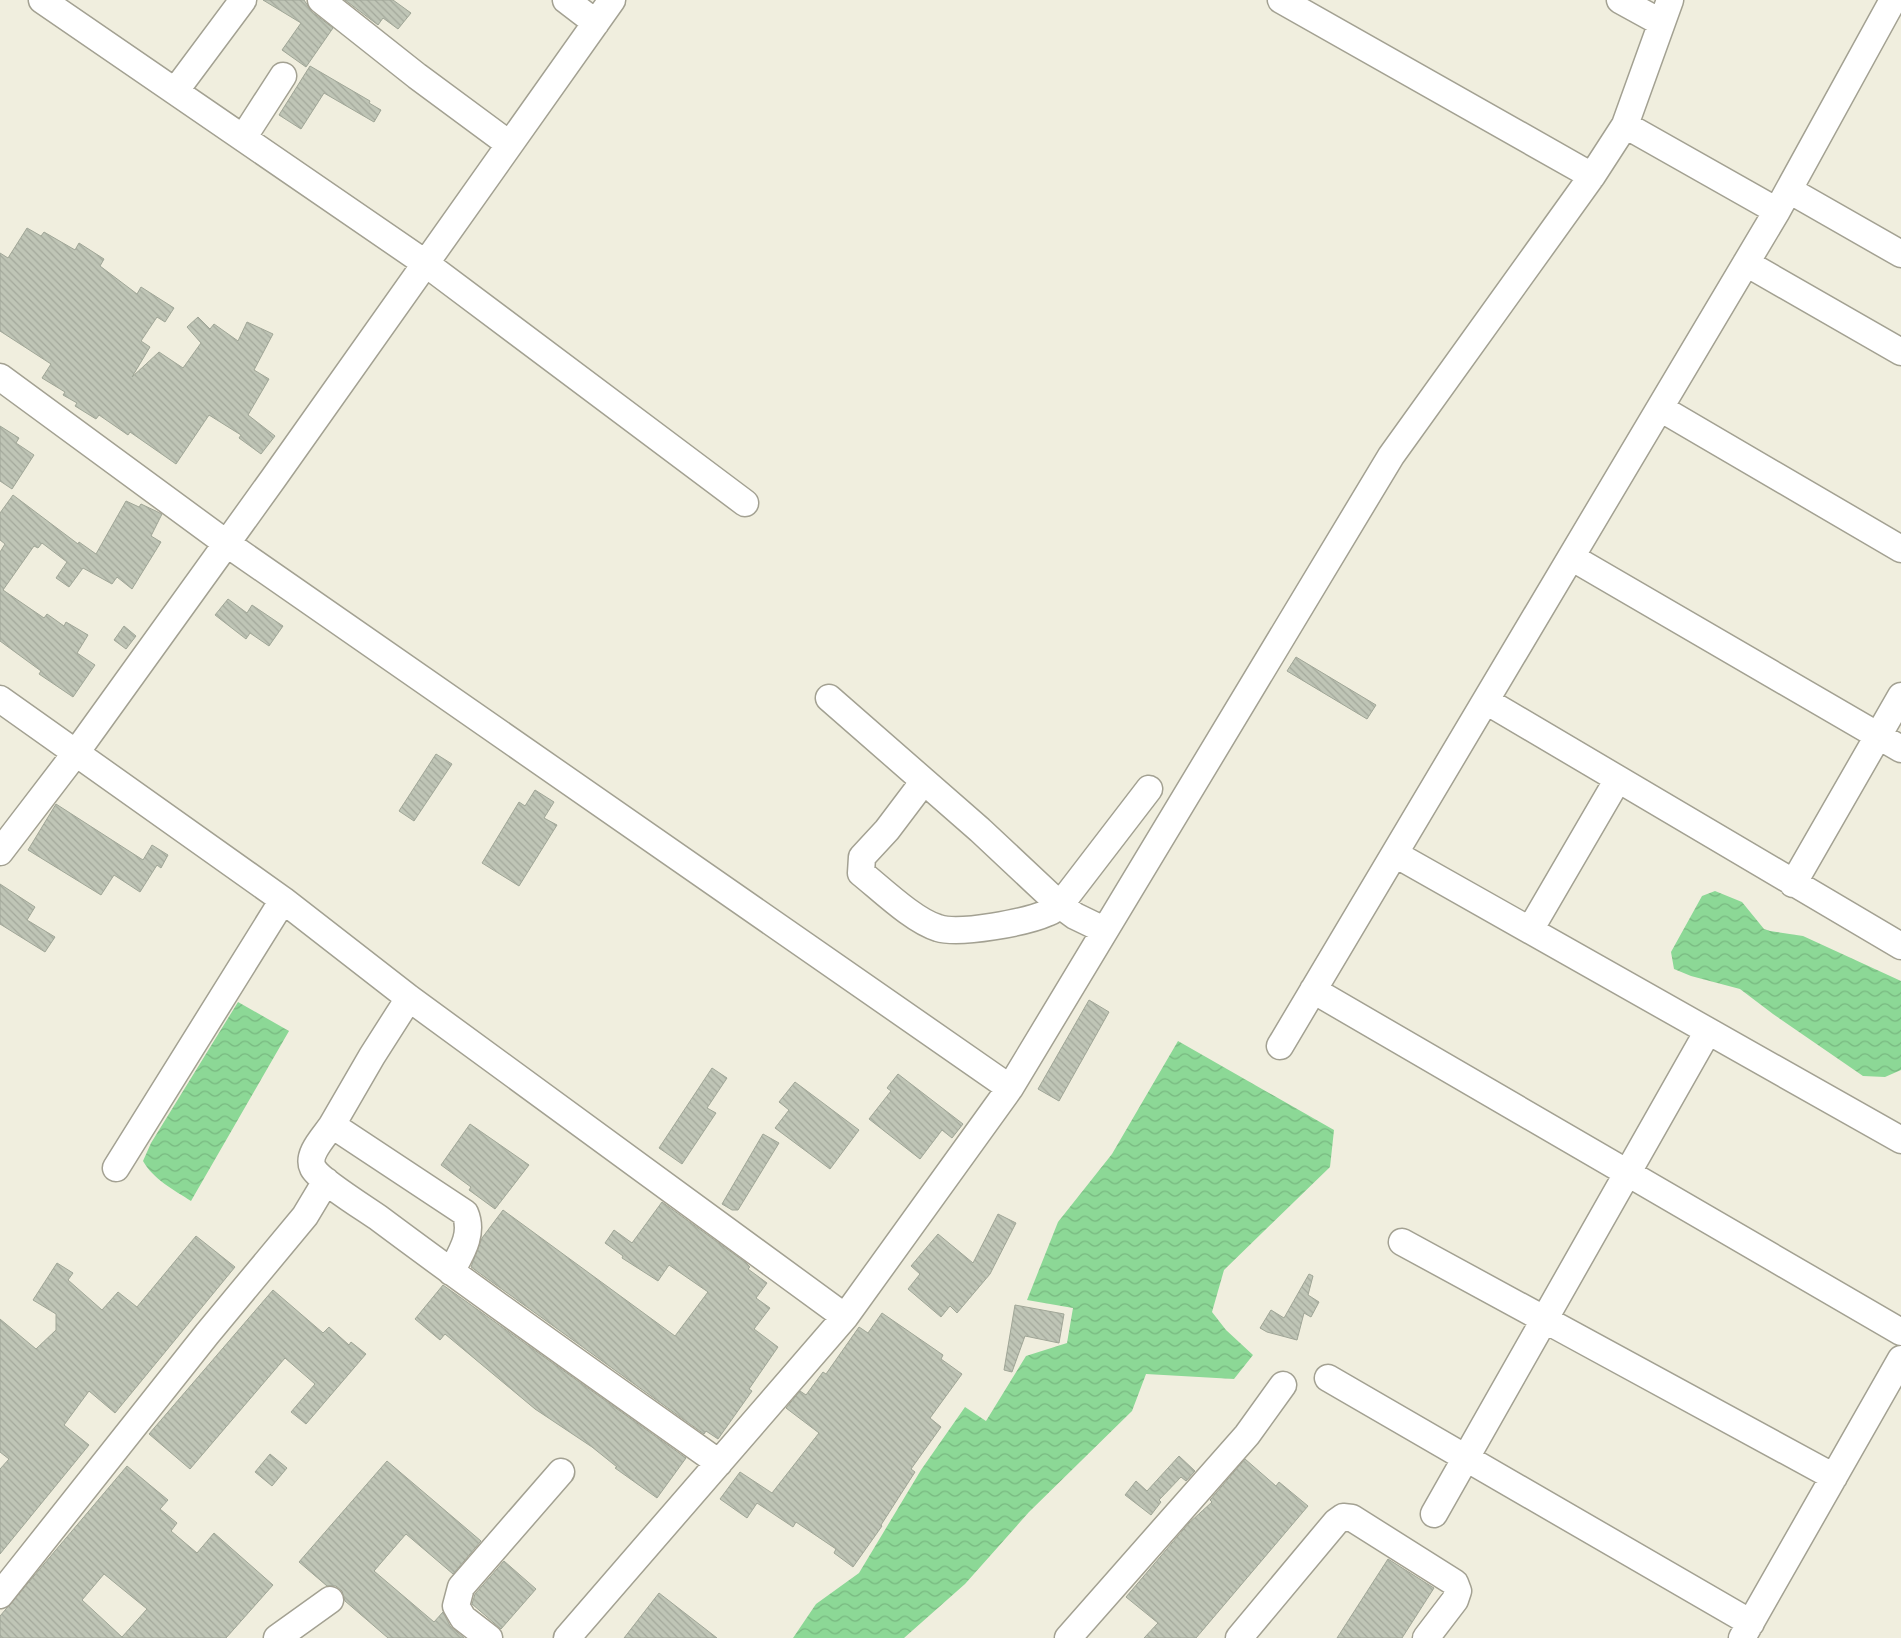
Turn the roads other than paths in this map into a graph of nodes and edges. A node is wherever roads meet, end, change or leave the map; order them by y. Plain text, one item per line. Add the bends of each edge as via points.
1 (42, 0) edge
2 (243, 0) edge
3 (321, 0) edge
4 (566, 0) edge
5 (612, 0) edge
6 (1281, 0) edge
7 (1620, 0) edge
8 (1893, 0) edge
9 (1665, 11) edge
10 (596, 23) junction
11 (283, 76) dead end
12 (176, 90) junction
13 (1625, 125) junction
14 (242, 138) junction
15 (509, 144) junction
16 (1592, 176) junction
17 (1783, 201) junction
18 (1901, 254) edge
19 (425, 263) junction
20 (1746, 263) junction
21 (1901, 352) edge
22 (0, 377) edge
23 (1660, 408) junction
24 (745, 503) dead end
25 (226, 543) junction
26 (1901, 549) edge
27 (1571, 557) junction
28 (1901, 696) edge
29 (829, 698) dead end
30 (0, 699) edge
31 (1486, 701) junction
32 (1878, 736) junction
33 (1901, 749) edge
34 (75, 754) junction
35 (1618, 779) junction
36 (924, 781) junction
37 (1150, 789) dead end
38 (0, 852) edge
39 (1395, 854) junction
40 (1793, 884) junction
41 (283, 900) junction
42 (1060, 905) junction
43 (1104, 930) junction
44 (1530, 930) junction
45 (1901, 946) edge
46 (1313, 990) junction
47 (409, 998) junction
48 (1708, 1031) junction
49 (1280, 1046) dead end
50 (1010, 1088) junction
51 (332, 1125) junction
52 (1901, 1140) edge
53 (116, 1168) dead end
54 (1628, 1172) junction
55 (326, 1181) junction
56 (1402, 1242) dead end
57 (451, 1272) junction
58 (845, 1317) junction
59 (1544, 1320) junction
60 (1901, 1332) edge
61 (1901, 1359) edge
62 (1328, 1378) dead end
63 (1283, 1385) dead end
64 (1465, 1458) junction
65 (719, 1463) junction
66 (561, 1472) dead end
67 (1834, 1477) junction
68 (1434, 1514) dead end
69 (0, 1594) edge
70 (330, 1600) dead end
71 (1746, 1630) edge
72 (277, 1638) edge
73 (489, 1638) edge
74 (567, 1638) edge
75 (1068, 1638) edge
76 (1239, 1638) edge
77 (1426, 1638) edge

1 - 12 street
2 - 12 street
3 - 15 street
4 - 10 street
5 - 10 street
6 - 16 street
7 - 9 street
8 - 17 street
9 - 13 street
10 - 15 street
11 - 14 street
12 - 14 street
13 - 16 street
13 - 17 street
14 - 19 street
15 - 19 street
16 - 43 street via 1391,456
17 - 18 street
17 - 20 street
19 - 24 street
19 - 25 street
20 - 21 street
20 - 23 street
22 - 25 street
23 - 26 street
23 - 27 street
25 - 34 street
25 - 50 street
27 - 31 street
27 - 32 street
28 - 32 street
29 - 36 street
30 - 34 street
31 - 35 street
31 - 39 street
32 - 33 street
32 - 40 street
34 - 38 street
34 - 41 street
35 - 40 street
35 - 44 street
36 - 42 street
36 - 42 street via 862,857 861,873 908,911 939,928 972,929 1017,922 1048,913
37 - 42 street
39 - 44 street
39 - 46 street
40 - 45 street
41 - 47 street
41 - 53 street
42 - 43 street
43 - 50 street
44 - 48 street
46 - 49 street
46 - 54 street
47 - 51 street
47 - 58 street
48 - 52 street
48 - 54 street
50 - 58 street
51 - 55 street via 312,1159 313,1168
51 - 57 street via 464,1213 469,1232
54 - 59 street
54 - 60 street
55 - 57 street
55 - 69 street via 305,1216 218,1319
56 - 59 street
57 - 65 street
58 - 65 street
59 - 64 street
59 - 67 street
61 - 67 street
62 - 64 street
63 - 75 street via 1247,1435
64 - 68 street
64 - 71 street
65 - 74 street
66 - 73 street via 461,1587 456,1606 463,1618
67 - 71 street
70 - 72 street
76 - 77 street via 1343,1517 1352,1518 1455,1583 1458,1590 1455,1600

